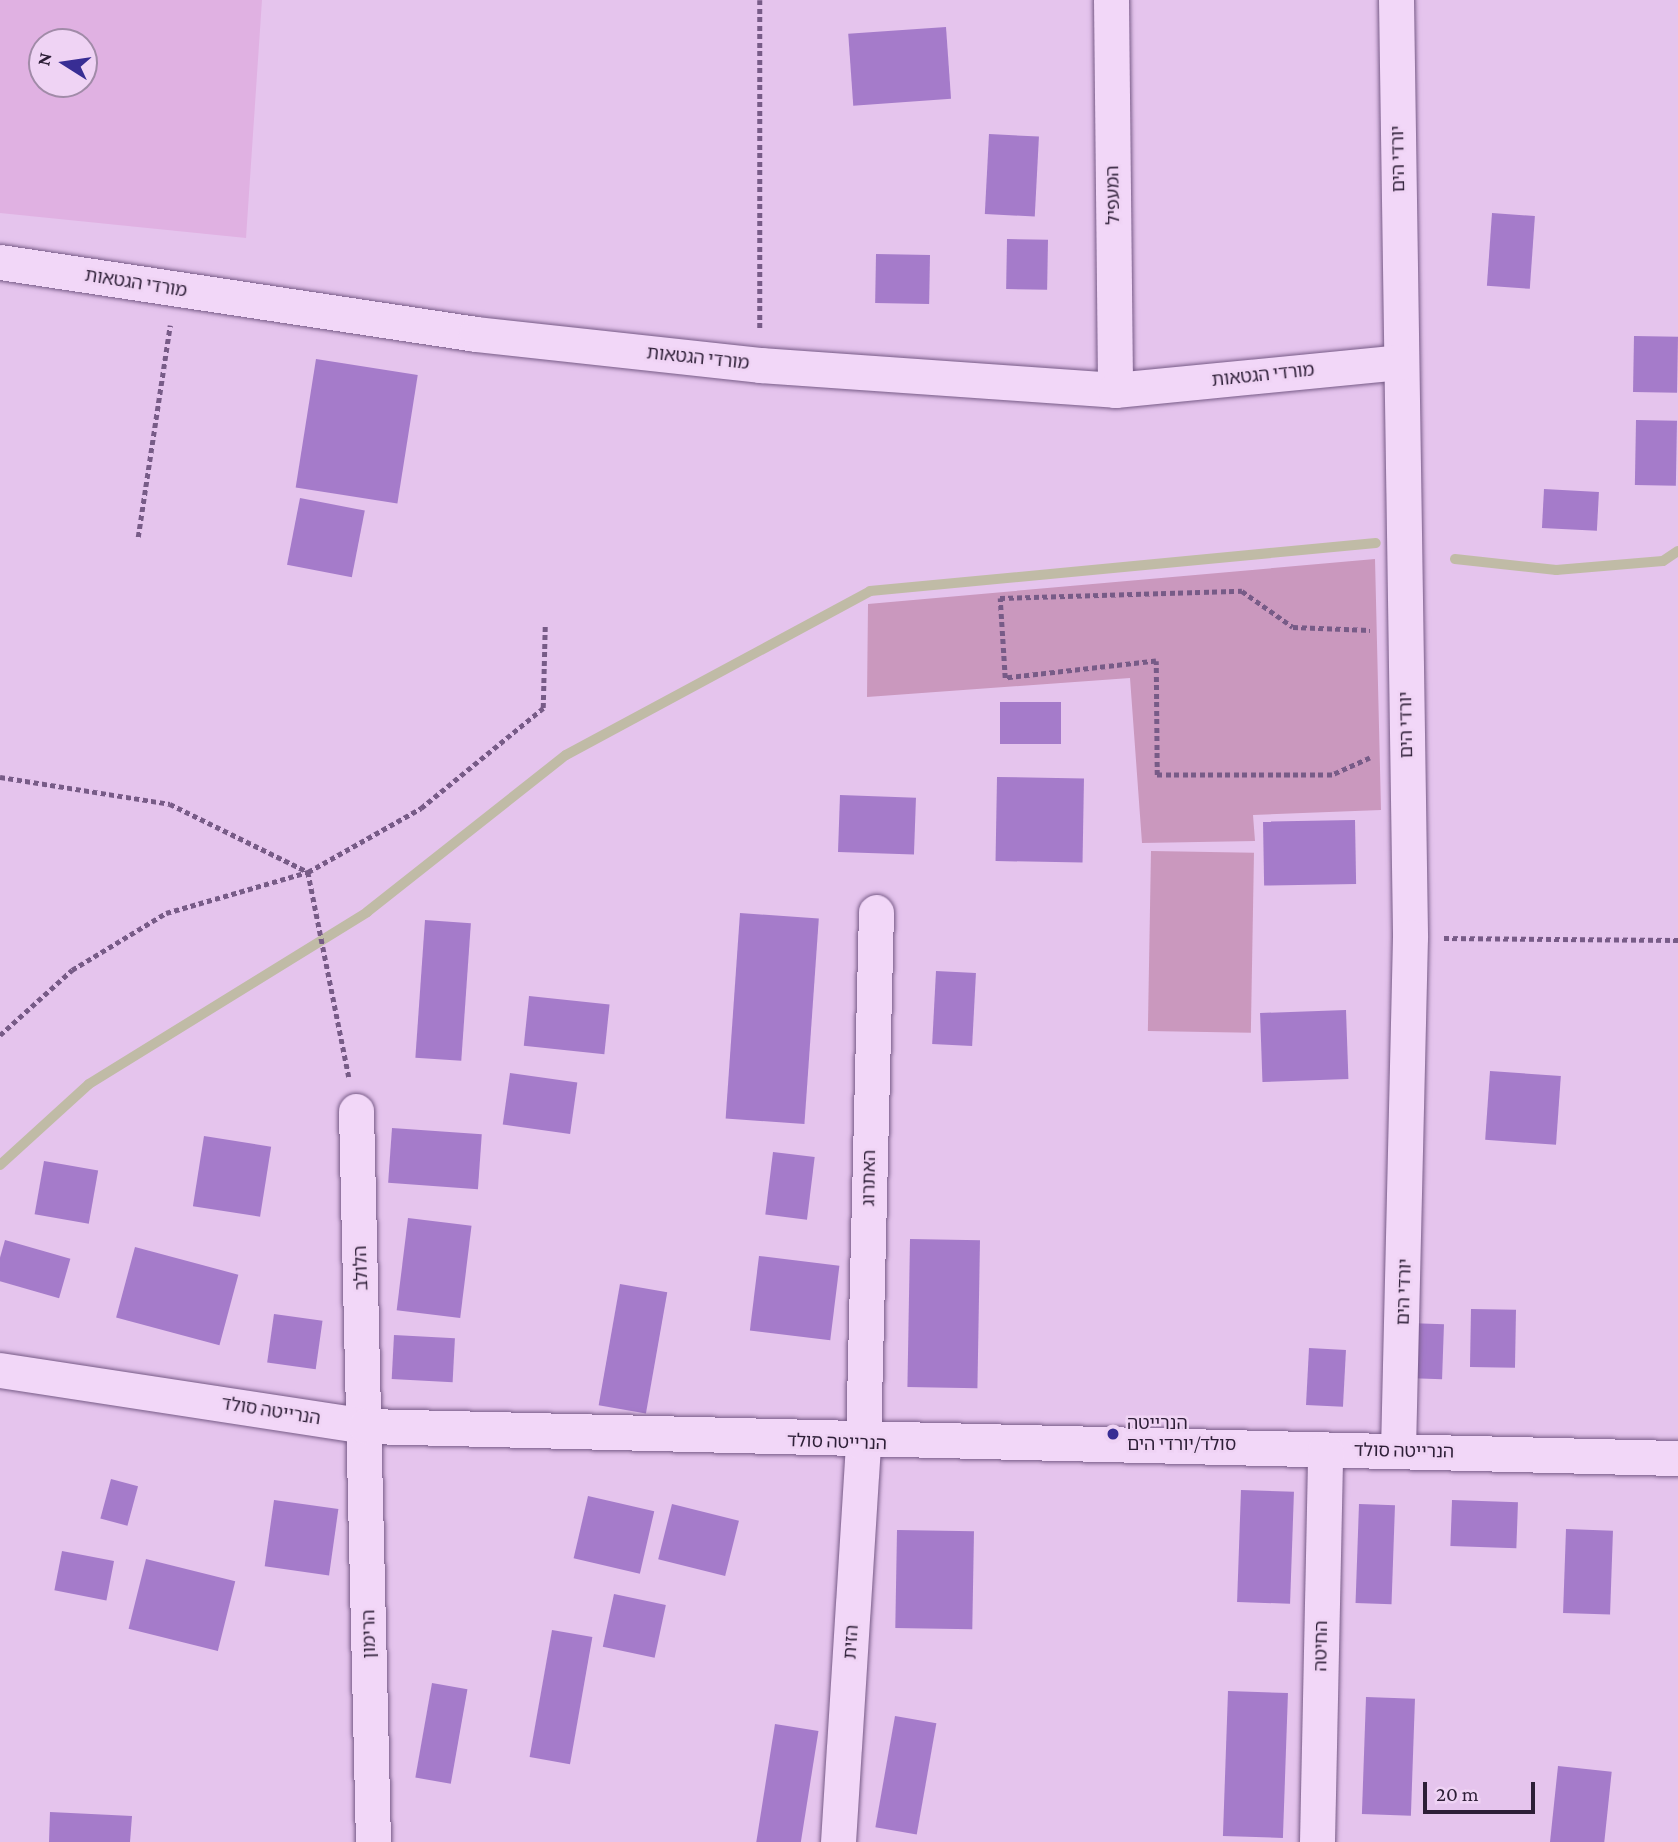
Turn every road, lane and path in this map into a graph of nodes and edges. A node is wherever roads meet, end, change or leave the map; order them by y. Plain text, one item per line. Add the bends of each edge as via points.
1 (760, 0) edge
2 (1111, 0) edge
3 (1396, 0) edge
4 (0, 262) edge
5 (176, 290) junction
6 (1400, 362) junction
7 (760, 365) junction
8 (1115, 390) junction
9 (138, 537) dead end
10 (545, 626) dead end
11 (1403, 631) junction
12 (1406, 742) junction
13 (0, 778) edge
14 (308, 872) junction
15 (876, 912) dead end
16 (1410, 937) junction
17 (1678, 940) edge
18 (0, 1035) edge
19 (356, 1111) joint
20 (0, 1370) edge
21 (366, 1426) junction
22 (863, 1443) junction
23 (1325, 1450) junction
24 (1398, 1451) junction
25 (1678, 1458) edge
26 (373, 1842) edge
27 (838, 1842) edge
28 (1317, 1842) edge

1 - 7 path
2 - 8 street, המעפיל
3 - 6 street, יורדי הים
4 - 5 street, מורדי הגטאות
5 - 7 street, מורדי הגטאות via 476,334
5 - 9 path
6 - 8 street, מורדי הגטאות
6 - 11 street, יורדי הים
7 - 8 street, מורדי הגטאות
10 - 14 path via 542,708 421,808
11 - 12 street, יורדי הים
11 - 12 path via 1293,627 1242,591 1000,598 1005,678 1156,661 1157,775 1332,775
12 - 16 street, יורדי הים
13 - 14 path via 170,804
14 - 18 path via 166,913 72,970
14 - 19 path
15 - 22 street, האתרוג
16 - 17 path
16 - 24 street, יורדי הים
19 - 21 street, הלולב
20 - 21 street, הנרייטה סולד
21 - 22 street, הנרייטה סולד
21 - 26 street, הרימון
22 - 23 street, הנרייטה סולד
22 - 27 street, הזית
23 - 24 street, הנרייטה סולד
23 - 28 street, החיטה
24 - 25 street, הנרייטה סולד

